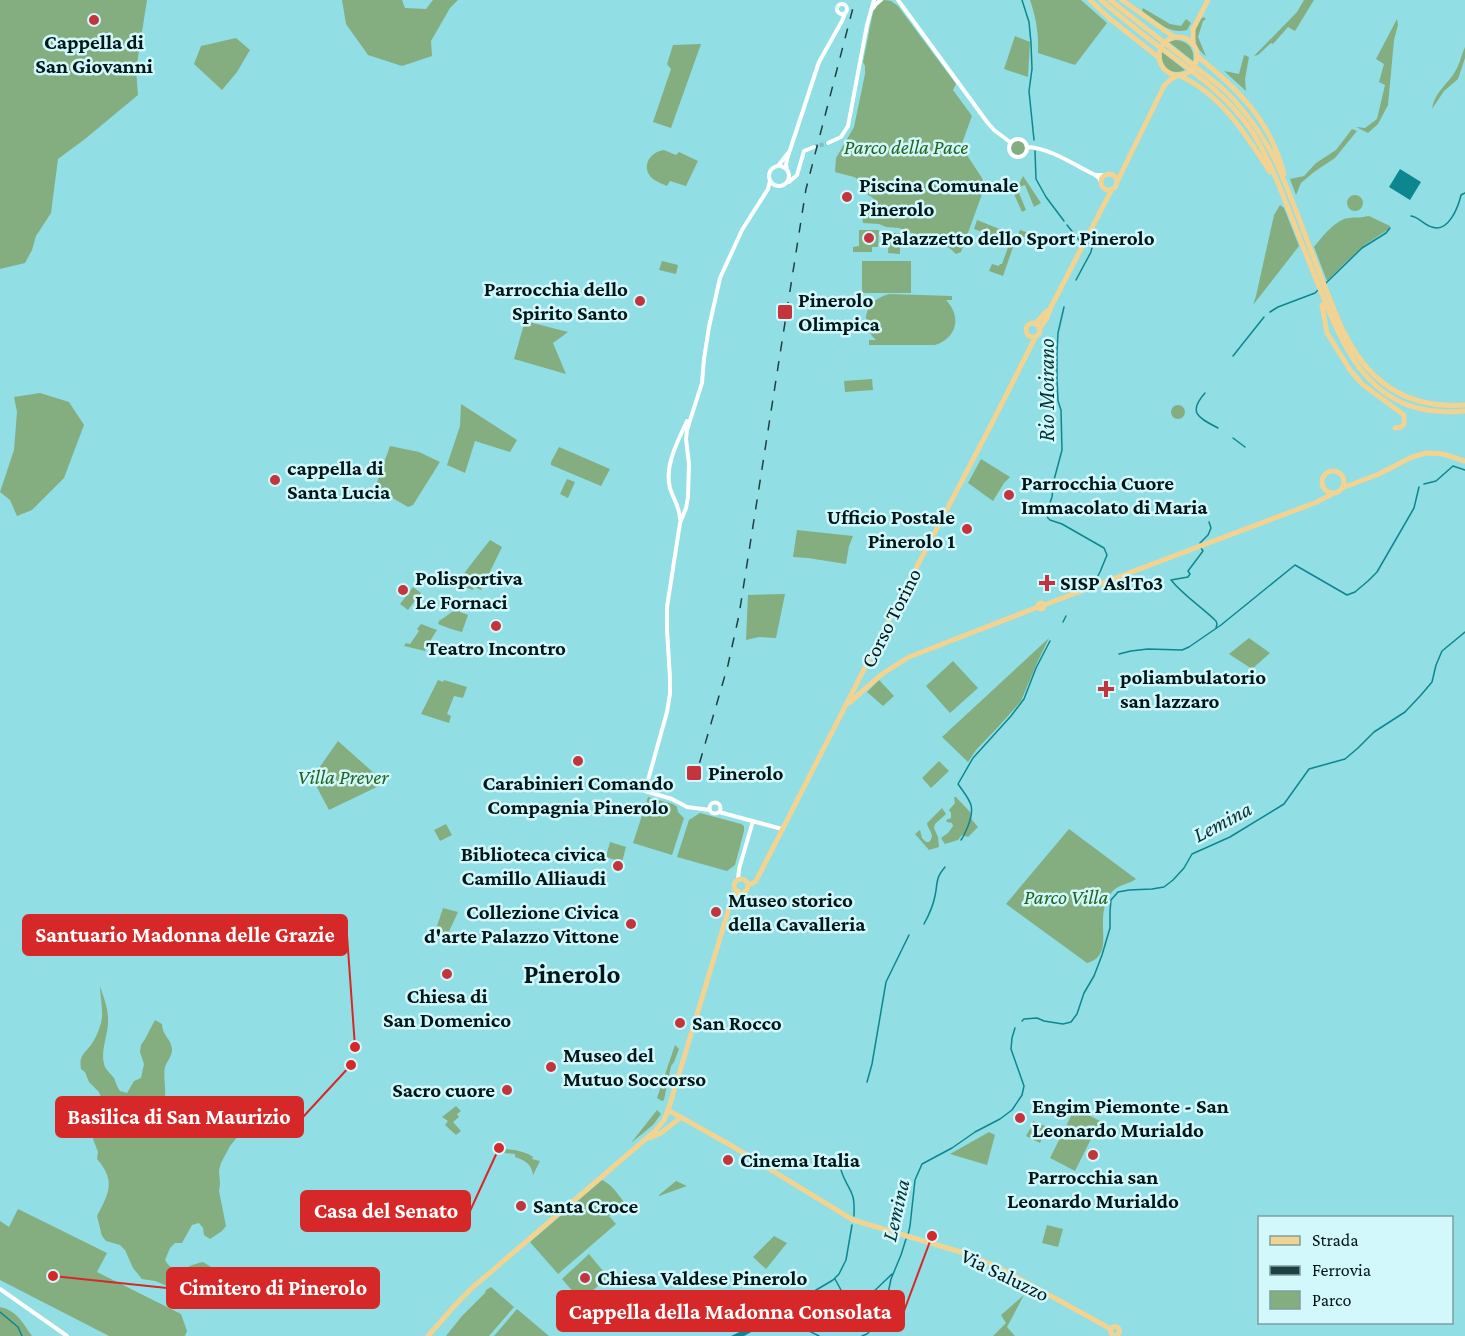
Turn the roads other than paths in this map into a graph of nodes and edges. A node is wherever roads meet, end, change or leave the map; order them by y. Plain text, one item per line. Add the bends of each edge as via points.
1 (874, 0) edge
2 (880, 0) edge
3 (1090, 0) edge
4 (1101, 0) edge
5 (1110, 0) edge
6 (1122, 0) edge
7 (1208, 0) edge
8 (898, 1) edge
9 (845, 2) edge
10 (843, 13) junction
11 (867, 25) junction
12 (1193, 29) junction
13 (1182, 37) junction
14 (1171, 38) junction
15 (1193, 44) junction
16 (1159, 54) junction
17 (1197, 58) junction
18 (1162, 69) junction
19 (1179, 76) junction
20 (1164, 86) junction
21 (1010, 142) junction
22 (828, 143) tunnel mouth
23 (814, 147) tunnel mouth
24 (1027, 147) junction
25 (790, 151) junction
26 (777, 166) junction
27 (1122, 169) junction
28 (799, 170) junction
29 (788, 172) junction
30 (1095, 175) junction
31 (1109, 175) junction
32 (770, 181) junction
33 (1117, 182) junction
34 (787, 183) junction
35 (1101, 183) junction
36 (1282, 184) junction
37 (780, 186) junction
38 (1105, 189) junction
39 (1112, 189) junction
40 (760, 203) junction
41 (1103, 206) junction
42 (1322, 288) junction
43 (1037, 327) junction
44 (1032, 336) junction
45 (696, 403) junction
46 (1465, 405) edge
47 (1465, 411) edge
48 (1395, 428) dead end
49 (1465, 460) edge
50 (1343, 478) junction
51 (1359, 481) junction
52 (1323, 488) junction
53 (1342, 488) junction
54 (1332, 494) junction
55 (1317, 502) junction
56 (680, 523) junction
57 (847, 704) junction
58 (710, 810) junction
59 (719, 812) junction
60 (753, 821) junction
61 (783, 830) junction
62 (738, 880) junction
63 (748, 885) junction
64 (738, 891) junction
65 (668, 1110) junction
66 (680, 1118) junction
67 (643, 1141) junction
68 (0, 1289) edge
69 (1121, 1335) edge
70 (67, 1336) edge
71 (428, 1336) edge

1 - 11 street
2 - 11 street
3 - 16 main road
4 - 36 main road via 1224,98 1252,132
5 - 36 main road via 1235,101 1263,138
6 - 14 main road
7 - 12 main road
8 - 21 street via 994,130
9 - 10 street via 847,10
9 - 10 street via 837,8
10 - 25 street via 819,63
11 - 22 street via 848,126 837,140
12 - 13 main road
12 - 15 main road
13 - 14 main road
13 - 15 main road
14 - 16 main road via 1162,44
15 - 17 main road
16 - 18 main road
17 - 19 main road via 1193,68
17 - 36 main road via 1236,89 1256,114 1277,153 1284,173
18 - 19 main road
18 - 20 main road
19 - 20 main road
19 - 36 main road via 1199,87 1231,117
20 - 27 main road
21 - 24 street via 1022,139
21 - 24 street via 1009,151 1014,157 1024,154
23 - 28 street via 803,153
24 - 30 street via 1040,148
25 - 26 street
25 - 29 street
26 - 29 street
26 - 32 street via 770,173
27 - 31 main road
27 - 33 main road
28 - 29 street
28 - 34 street
29 - 34 street
30 - 31 street
30 - 35 street
31 - 33 main road
31 - 35 main road
32 - 37 street
32 - 40 street
33 - 39 main road
34 - 37 street
35 - 38 main road
36 - 42 main road
36 - 42 main road via 1309,263
37 - 40 street via 773,188
38 - 39 main road
38 - 41 main road
39 - 41 main road
40 - 45 street via 747,220 717,288
41 - 43 main road via 1047,318
42 - 46 main road via 1356,353 1384,384 1416,401 1438,406
42 - 47 main road via 1347,351 1377,387 1422,409
42 - 48 main road via 1320,297 1333,344 1362,384 1404,415 1404,424
43 - 44 main road via 1039,334
43 - 44 main road via 1026,328
44 - 57 main road, Corso Torino via 990,427
45 - 56 street via 686,439 688,497
45 - 56 street via 669,468
49 - 51 main road via 1427,453
50 - 51 main road
50 - 52 main road via 1336,471 1327,472 1322,479
50 - 53 main road
51 - 53 main road
52 - 54 main road
52 - 55 main road
53 - 54 main road
54 - 55 main road
55 - 57 main road via 918,653
56 - 58 street via 668,607 670,694 645,791 687,807
57 - 61 main road, Corso Torino
58 - 59 street
58 - 59 street via 712,803 717,802
59 - 60 street
60 - 61 street
60 - 62 street
61 - 63 main road, Corso Torino via 755,882
62 - 63 main road via 745,880
62 - 64 main road via 734,886
63 - 64 main road via 744,892
64 - 65 main road via 730,904
65 - 66 main road, Via Saluzzo
65 - 67 main road via 664,1120
66 - 67 main road
66 - 69 main road, Via Saluzzo via 853,1220 998,1267 1111,1329 1116,1327
67 - 71 main road via 460,1300
68 - 70 street

